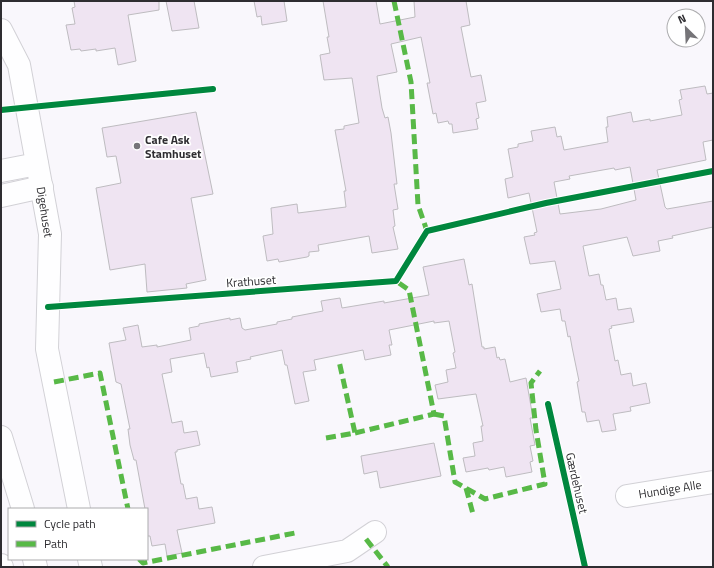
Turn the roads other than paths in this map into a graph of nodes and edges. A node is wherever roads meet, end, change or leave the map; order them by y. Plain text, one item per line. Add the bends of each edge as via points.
1 (1, 30) edge
2 (37, 164) junction
3 (1, 171) edge
4 (42, 187) junction
5 (1, 196) edge
6 (1, 437) edge
7 (713, 482) edge
8 (627, 496) dead end
9 (24, 508) edge
10 (79, 508) edge
11 (376, 532) dead end
12 (264, 567) edge

1 - 2 street, Digehuset via 19,65
2 - 3 street
2 - 4 street, Digehuset
4 - 5 street
4 - 10 street, Digehuset via 50,234 47,349
6 - 9 street
7 - 8 street, Hundige Alle
11 - 12 street via 347,551

